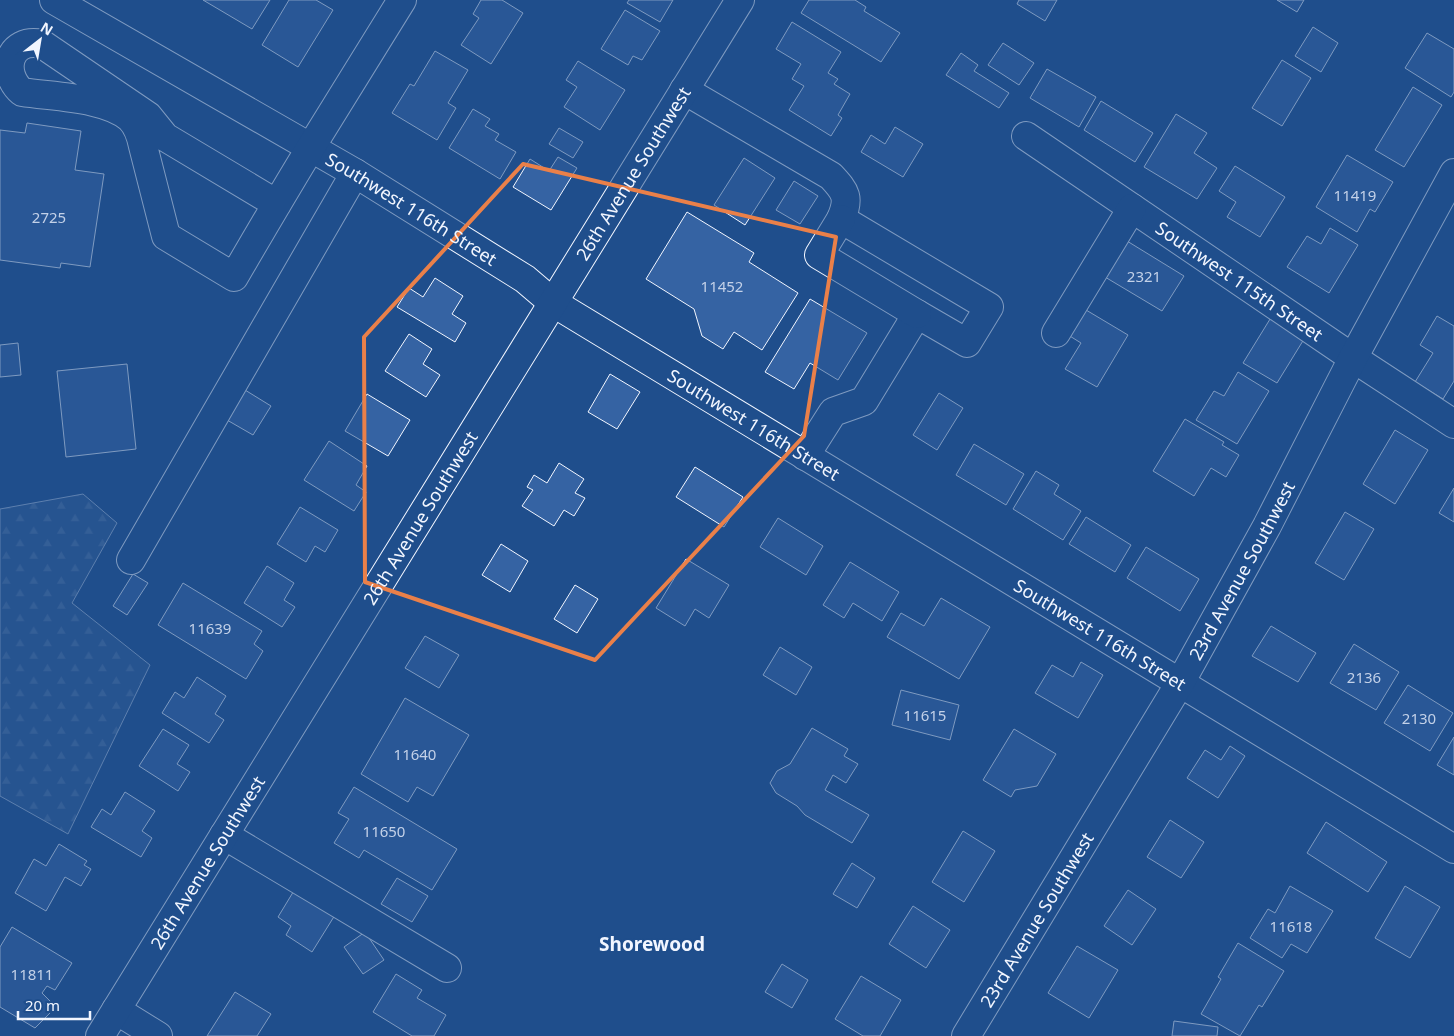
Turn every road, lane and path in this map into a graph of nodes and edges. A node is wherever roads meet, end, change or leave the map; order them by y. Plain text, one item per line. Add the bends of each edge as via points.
1 (402, 0) edge
2 (740, 0) edge
3 (60, 2) edge
4 (684, 90) junction
5 (1026, 136) dead end
6 (154, 141) junction
7 (311, 147) junction
8 (355, 173) junction
9 (1454, 173) edge
10 (277, 204) junction
11 (1132, 208) junction
12 (841, 219) junction
13 (552, 302) junction
14 (917, 314) junction
15 (1056, 333) dead end
16 (1353, 358) junction
17 (1454, 424) edge
18 (805, 456) junction
19 (131, 560) dead end
20 (1180, 683) junction
21 (224, 835) junction
22 (1454, 849) edge
23 (447, 968) dead end
24 (116, 1010) junction
25 (100, 1036) edge
26 (158, 1036) edge
27 (966, 1036) edge

1 - 7 street
2 - 4 street, 26th Avenue Southwest
3 - 7 street, Southwest 116th Street
4 - 12 street via 832,176 844,190 847,206
4 - 13 street, 26th Avenue Southwest
5 - 11 street, Southwest 115th Street
6 - 6 street via 148,116 42,44 24,43 10,54 6,72 14,87 22,92 96,102 113,108 131,119 140,134
6 - 10 street
6 - 10 street via 166,236 234,277
7 - 8 street, Southwest 116th Street
7 - 10 street
8 - 13 street, Southwest 116th Street via 525,278
8 - 19 street
9 - 16 street, 23rd Avenue Southwest
11 - 15 street
11 - 16 street, Southwest 115th Street
12 - 14 street via 820,255
12 - 14 street via 989,307 967,343
13 - 18 street, Southwest 116th Street
13 - 21 street, 26th Avenue Southwest
14 - 18 street via 864,401 833,412
16 - 17 street, Southwest 115th Street
16 - 20 street, 23rd Avenue Southwest via 1267,526
18 - 20 street, Southwest 116th Street
20 - 22 street, Southwest 116th Street
20 - 27 street, 23rd Avenue Southwest
21 - 23 street
21 - 24 street, 26th Avenue Southwest
24 - 25 street, 26th Avenue Southwest
24 - 26 street

